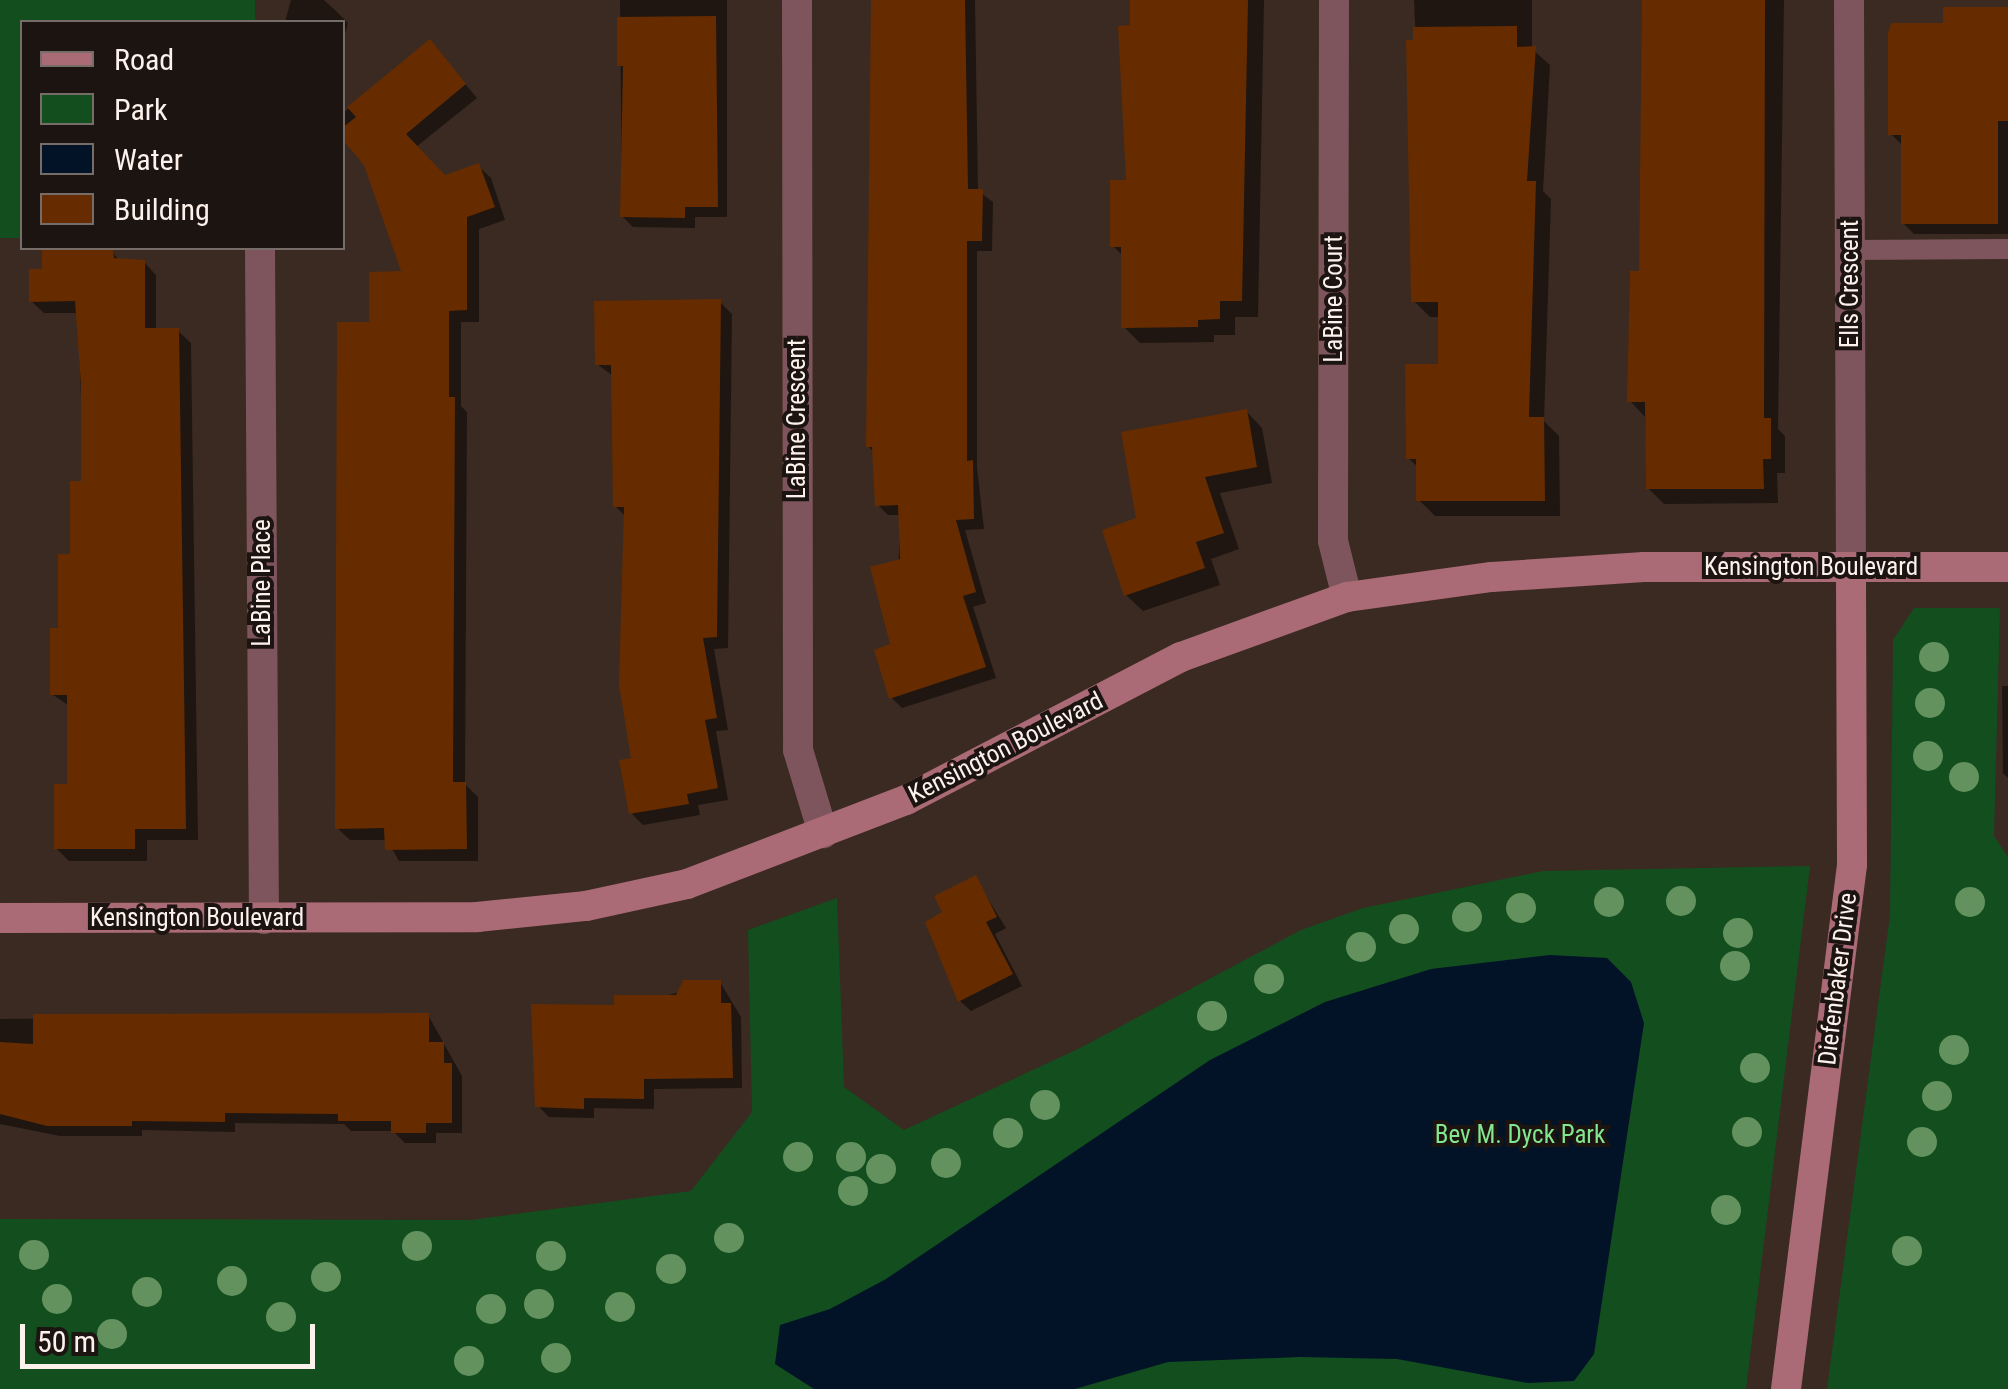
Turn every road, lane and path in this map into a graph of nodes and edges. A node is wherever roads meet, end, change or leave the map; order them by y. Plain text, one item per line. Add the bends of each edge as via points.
1 (796, 0) edge
2 (1334, 0) edge
3 (1849, 0) edge
4 (2008, 249) edge
5 (260, 250) edge
6 (1850, 250) junction
7 (1851, 567) junction
8 (2008, 567) edge
9 (1348, 597) junction
10 (823, 833) junction
11 (0, 918) edge
12 (264, 918) junction
13 (1786, 1389) edge

1 - 10 street, LaBine Crescent via 798,750
2 - 9 street, LaBine Court via 1333,540
3 - 6 street, Ells Crescent
4 - 6 lane
5 - 12 street, LaBine Place
6 - 7 street, Ells Crescent
7 - 8 main road, Kensington Boulevard
7 - 9 main road, Kensington Boulevard via 1644,567 1492,577
7 - 13 main road, Diefenbaker Drive via 1852,865
9 - 10 main road, Kensington Boulevard via 1181,657 906,800
10 - 12 main road, Kensington Boulevard via 688,884 586,906 477,916
11 - 12 main road, Kensington Boulevard

